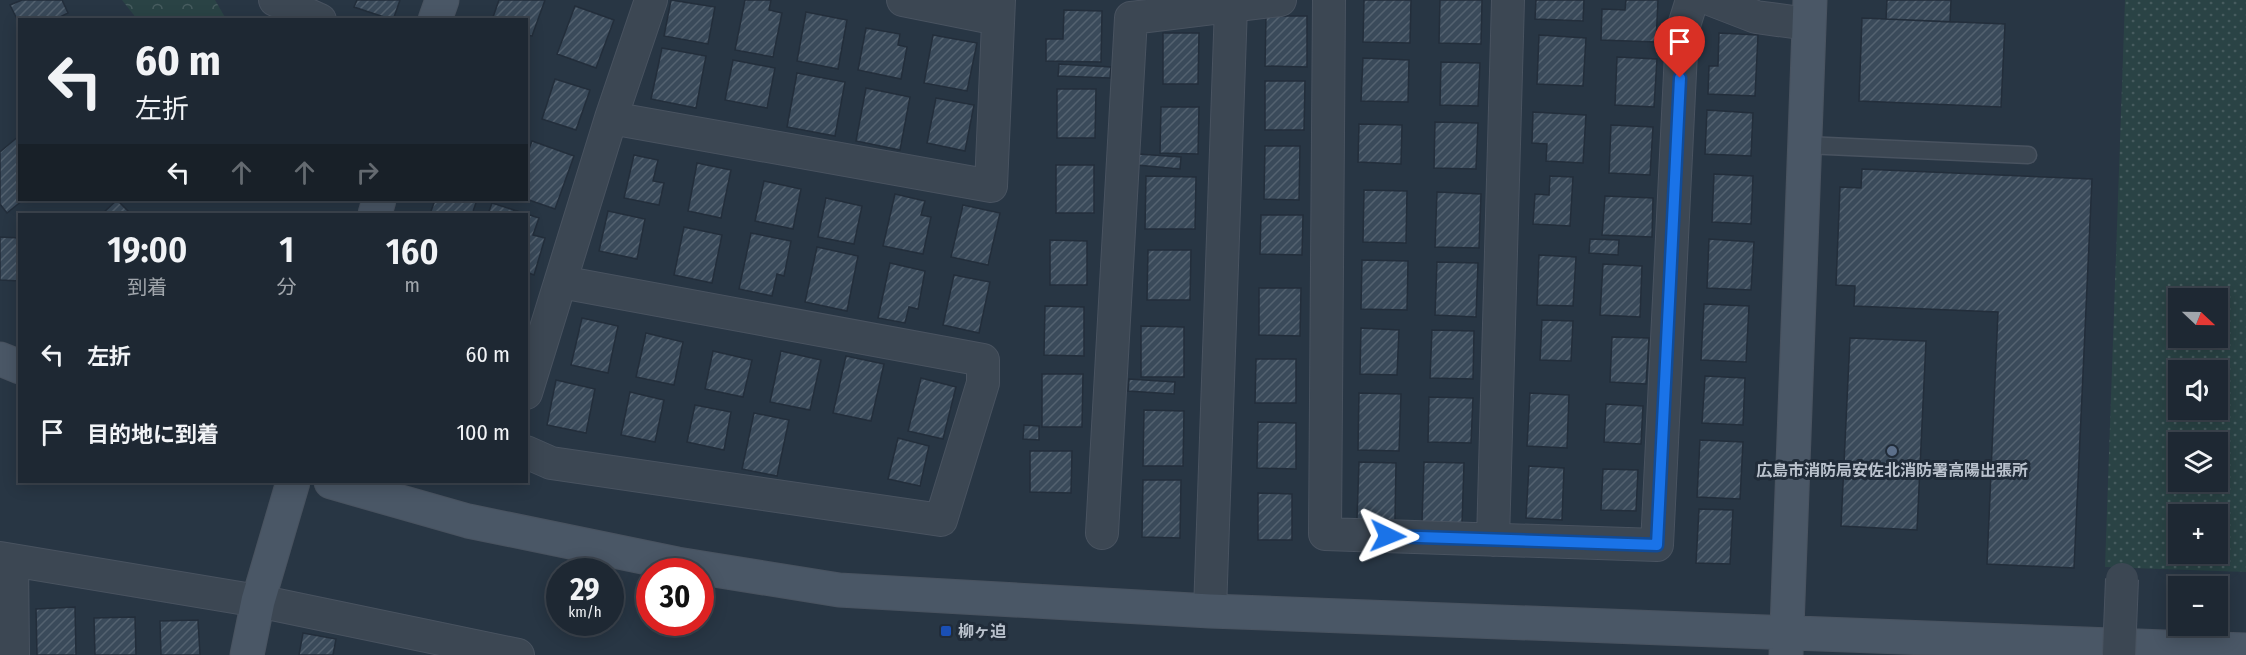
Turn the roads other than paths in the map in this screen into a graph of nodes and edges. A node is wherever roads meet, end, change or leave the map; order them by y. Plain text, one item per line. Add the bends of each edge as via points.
1 (275, 0) edge
2 (442, 0) edge
3 (651, 0) edge
4 (903, 0) edge
5 (1280, 0) edge
6 (1329, 0) edge
7 (1508, 0) edge
8 (1692, 0) edge
9 (1712, 0) edge
10 (1232, 6) junction
11 (999, 9) edge
12 (1809, 12) edge
13 (316, 18) edge
14 (436, 18) edge
15 (611, 118) junction
16 (1806, 145) junction
17 (2028, 155) dead end
18 (561, 282) junction
19 (0, 359) edge
20 (18, 366) edge
21 (528, 387) edge
22 (528, 453) edge
23 (293, 483) edge
24 (335, 483) edge
25 (1102, 533) dead end
26 (1493, 540) junction
27 (6, 559) edge
28 (2122, 574) dead end
29 (258, 601) junction
30 (1210, 611) junction
31 (1786, 643) edge
32 (437, 647) edge
33 (2246, 650) edge
34 (13, 655) edge
35 (247, 655) edge
36 (518, 655) edge
37 (2119, 655) edge

1 - 13 street
2 - 14 street
3 - 15 street
4 - 11 street
5 - 10 street
6 - 26 street via 1325,534
7 - 26 street
8 - 26 street via 1682,32 1657,545
9 - 12 street via 1756,17
10 - 25 street via 1131,18
10 - 30 street
11 - 15 street via 991,186
12 - 16 street
15 - 18 street
16 - 17 lane
16 - 31 street
18 - 21 street
18 - 22 street via 983,360 983,383 940,520 551,464
19 - 20 street
23 - 29 street
24 - 30 street via 468,521 677,564 839,590
27 - 29 street
27 - 34 street
28 - 37 street, bridge
29 - 32 street
29 - 35 street
30 - 31 street
31 - 33 street
32 - 36 street

